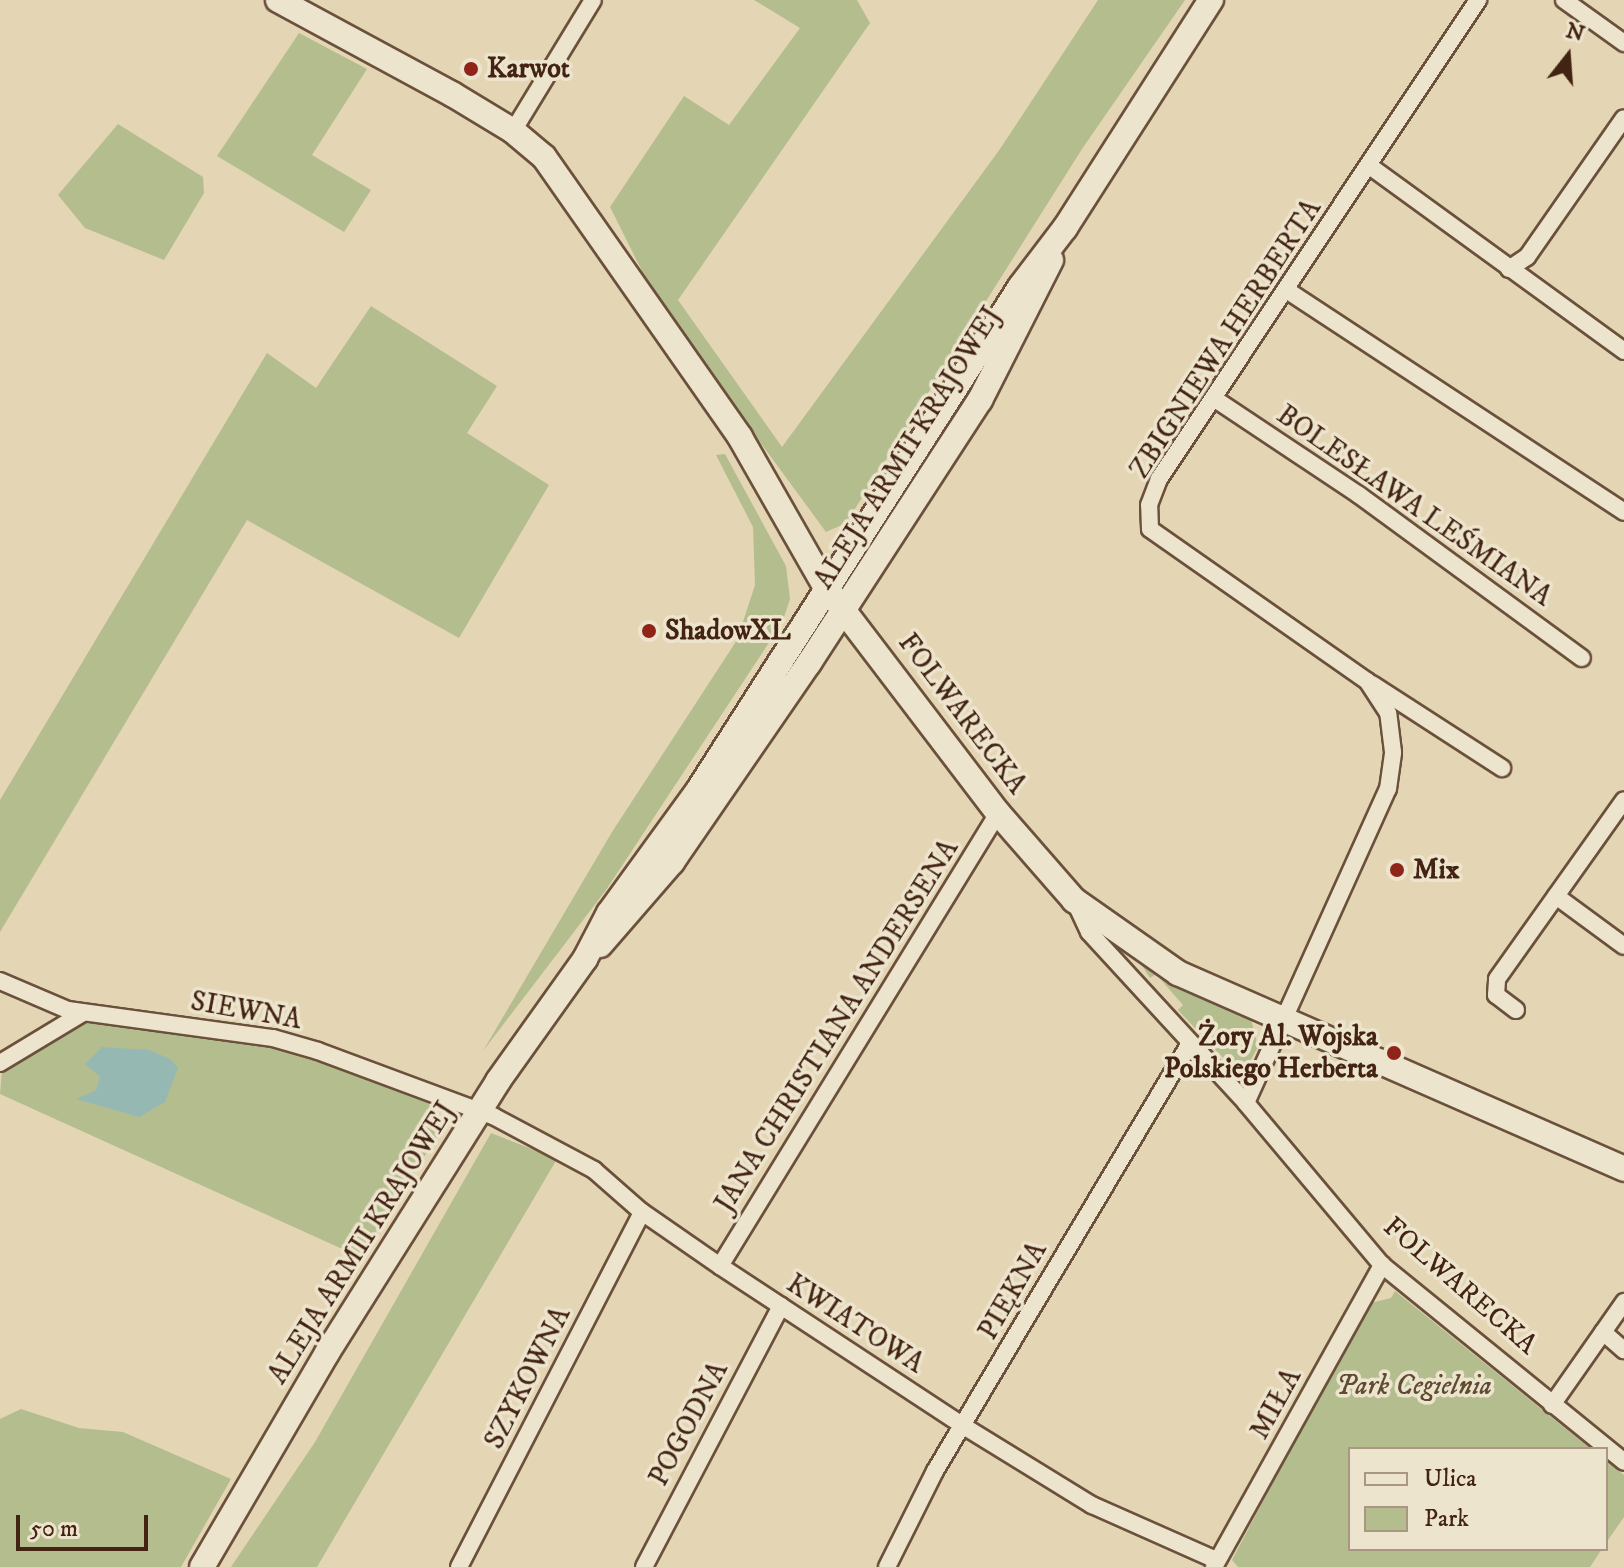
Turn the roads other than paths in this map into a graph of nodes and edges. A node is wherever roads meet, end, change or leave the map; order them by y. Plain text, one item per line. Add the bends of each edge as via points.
1 (278, 0) edge
2 (593, 0) edge
3 (1211, 0) edge
4 (1478, 0) edge
5 (1564, 0) edge
6 (1624, 43) edge
7 (1624, 118) edge
8 (513, 131) junction
9 (1371, 167) junction
10 (1509, 269) junction
11 (1288, 291) junction
12 (1624, 351) edge
13 (1215, 399) junction
14 (1624, 512) edge
15 (836, 599) junction
16 (1582, 658) dead end
17 (1367, 681) junction
18 (1502, 768) dead end
19 (1624, 800) edge
20 (998, 813) junction
21 (1556, 896) junction
22 (1074, 900) junction
23 (1624, 946) edge
24 (1141, 951) junction
25 (1110, 955) junction
26 (0, 981) edge
27 (1516, 1010) dead end
28 (83, 1013) junction
29 (1282, 1018) junction
30 (1190, 1044) junction
31 (0, 1063) edge
32 (1246, 1103) junction
33 (478, 1112) junction
34 (1624, 1169) edge
35 (642, 1212) junction
36 (1382, 1265) junction
37 (720, 1266) junction
38 (1624, 1302) edge
39 (781, 1306) junction
40 (1603, 1332) junction
41 (1624, 1350) edge
42 (1552, 1405) junction
43 (965, 1427) junction
44 (1605, 1447) edge
45 (1608, 1449) edge
46 (1624, 1462) edge
47 (1215, 1564) edge
48 (202, 1567) edge
49 (459, 1567) edge
50 (644, 1567) edge
51 (887, 1567) edge

1 - 8 main road, FOLWARECKA
2 - 8 street
3 - 15 main road, ALEJA ARMII KRAJOWEJ via 1065,228 1020,287
4 - 9 street, ZBIGNIEWA HERBERTA
5 - 6 street
7 - 10 street via 1527,257
8 - 15 main road, FOLWARECKA via 574,195 645,307 723,411
9 - 10 street
9 - 11 street, ZBIGNIEWA HERBERTA
10 - 12 street
11 - 13 street, ZBIGNIEWA HERBERTA
11 - 14 street
13 - 16 street, BOLESŁAWA LEŚMIANA via 1359,495
13 - 17 street, ZBIGNIEWA HERBERTA via 1159,479 1149,505 1150,529
15 - 20 main road, FOLWARECKA
15 - 33 main road, ALEJA ARMII KRAJOWEJ via 672,862 623,923 585,959
17 - 18 street, ZBIGNIEWA HERBERTA
17 - 29 street, ZBIGNIEWA HERBERTA via 1388,713 1393,752 1388,789
19 - 21 street
20 - 22 main road, FOLWARECKA
20 - 37 street, JANA CHRISTIANA ANDERSENA
21 - 23 street
21 - 27 street via 1497,979 1496,995
22 - 24 main road
22 - 25 street, FOLWARECKA via 1089,932
24 - 25 street
24 - 29 main road
25 - 30 street, FOLWARECKA
26 - 28 street, SIEWNA
28 - 31 street
28 - 33 street, SIEWNA via 273,1038 413,1082
29 - 32 street, ZBIGNIEWA HERBERTA
29 - 34 main road
30 - 32 street, FOLWARECKA
30 - 43 street, PIĘKNA
32 - 36 street, FOLWARECKA
33 - 35 street, KWIATOWA via 594,1170
33 - 48 main road, ALEJA ARMII KRAJOWEJ via 334,1341
35 - 37 street, KWIATOWA
35 - 49 street, SZYKOWNA
36 - 42 street, FOLWARECKA
36 - 47 street, MIŁA
37 - 39 street, KWIATOWA
38 - 40 street
39 - 43 street, KWIATOWA
39 - 50 street, POGODNA
40 - 41 street
40 - 42 street
42 - 44 street, FOLWARECKA
43 - 47 street, KWIATOWA via 1092,1505
43 - 51 street, PIĘKNA via 935,1471
45 - 46 street, FOLWARECKA

